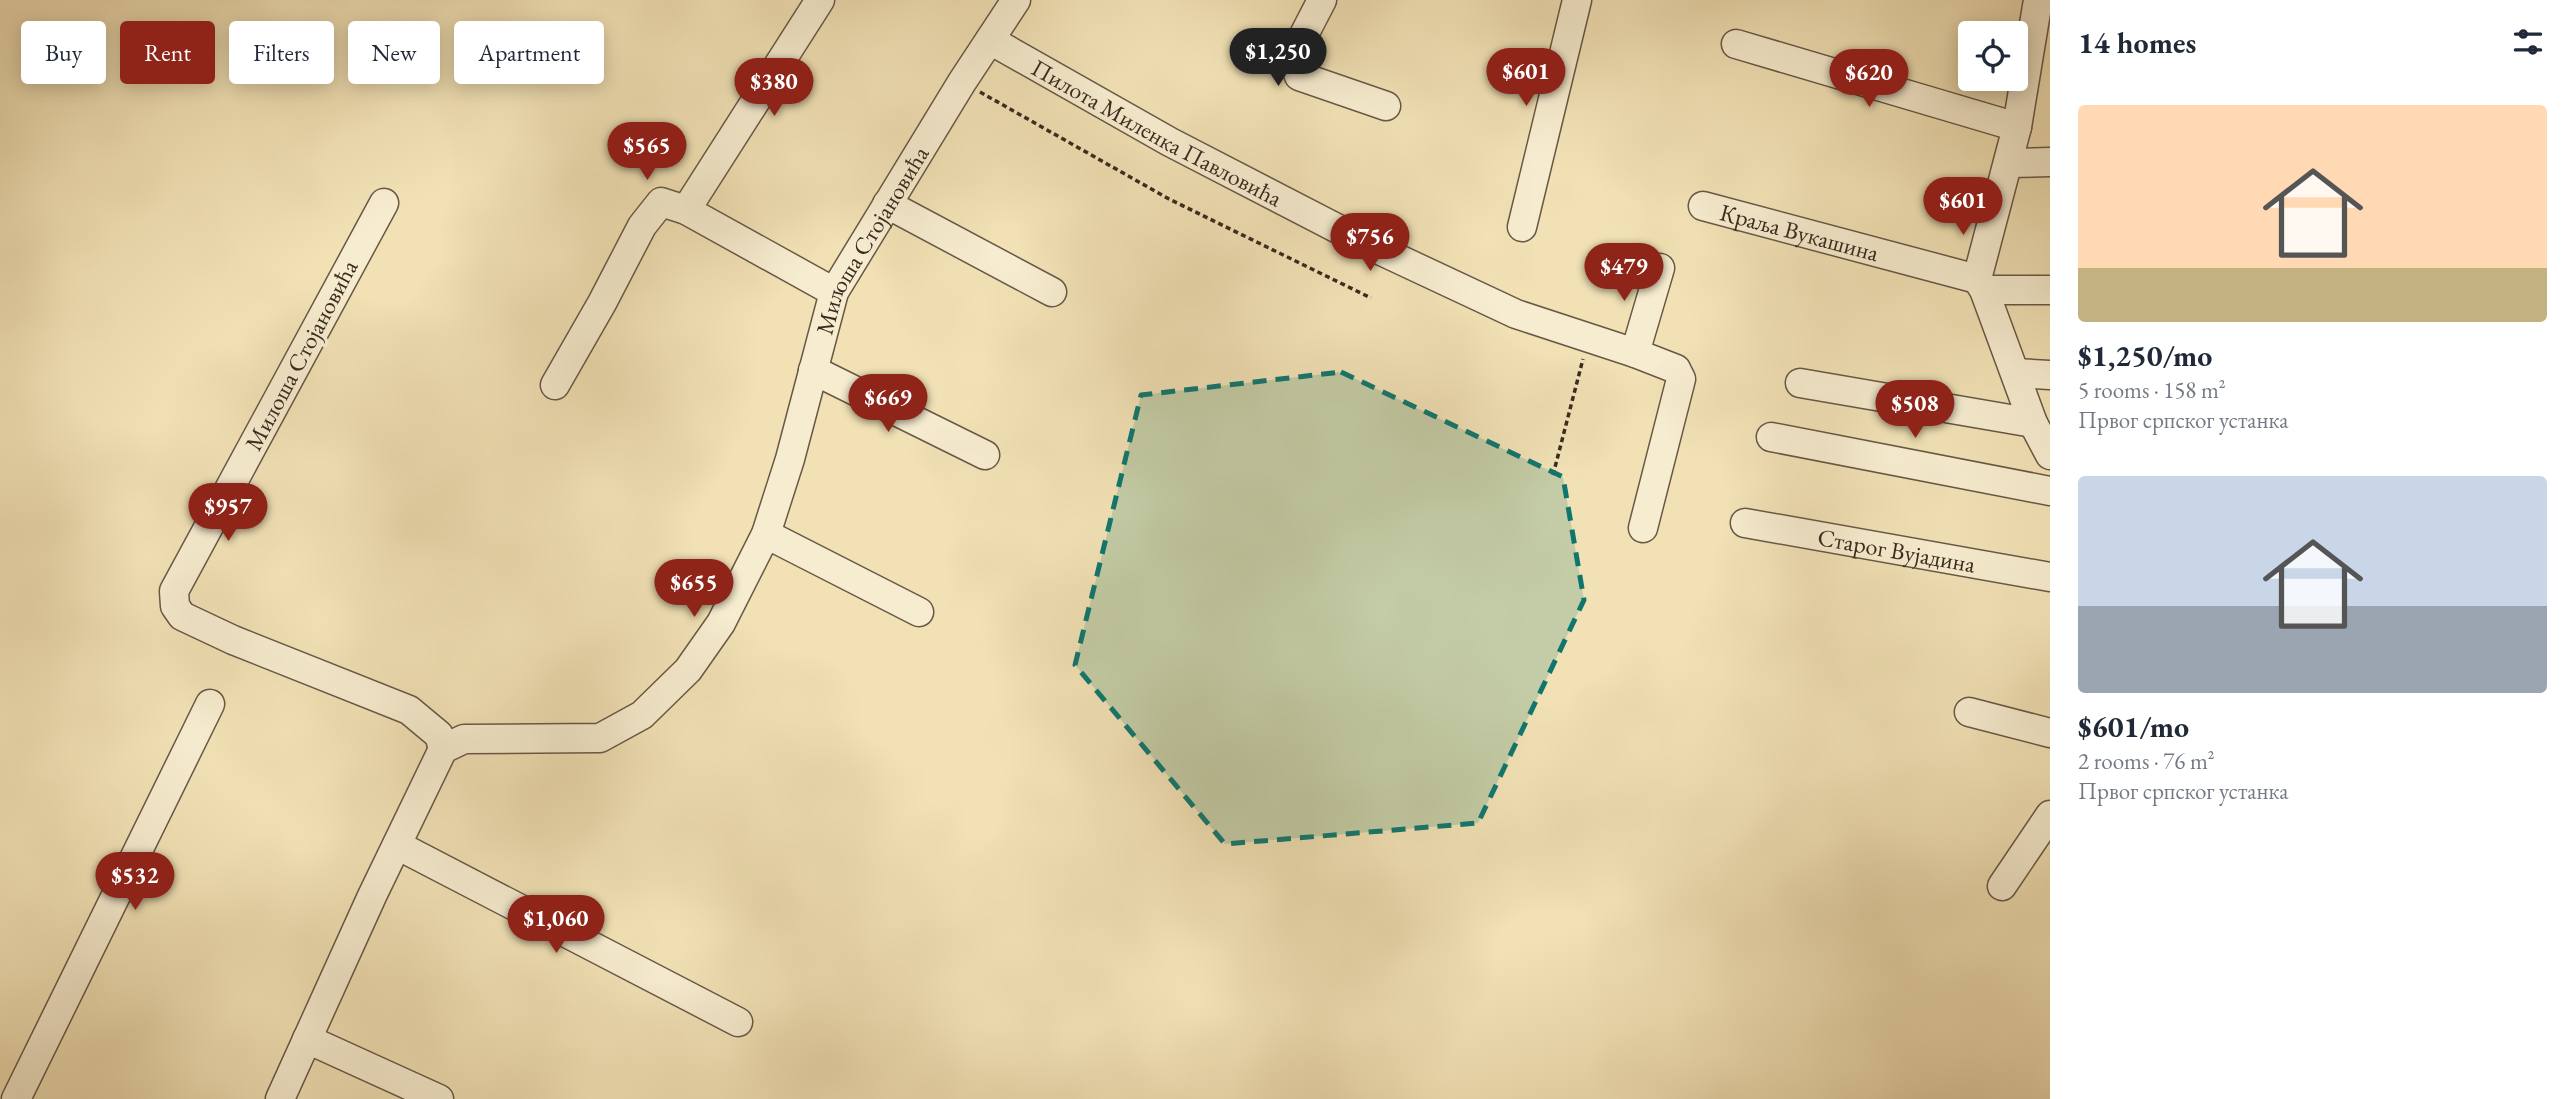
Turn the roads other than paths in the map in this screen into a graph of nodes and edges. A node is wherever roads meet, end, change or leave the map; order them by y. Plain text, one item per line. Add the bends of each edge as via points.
1 (820, 0) edge
2 (1016, 0) edge
3 (1322, 0) edge
4 (1577, 0) edge
5 (2041, 12) edge
6 (990, 40) junction
7 (1735, 44) dead end
8 (1386, 106) dead end
9 (2017, 127) junction
10 (2050, 162) edge
11 (2009, 163) junction
12 (384, 203) dead end
13 (887, 204) junction
14 (1703, 206) dead end
15 (686, 210) junction
16 (1522, 227) dead end
17 (1660, 268) dead end
18 (1980, 284) junction
19 (2050, 290) edge
20 (834, 292) junction
21 (1052, 292) dead end
22 (1635, 353) junction
23 (813, 370) junction
24 (2015, 373) junction
25 (2050, 374) edge
26 (1800, 383) dead end
27 (555, 385) dead end
28 (2033, 423) junction
29 (1772, 436) dead end
30 (985, 455) dead end
31 (2050, 455) edge
32 (2050, 491) edge
33 (1745, 523) dead end
34 (1643, 528) dead end
35 (766, 534) junction
36 (2050, 577) edge
37 (919, 612) dead end
38 (210, 704) dead end
39 (1969, 712) dead end
40 (2050, 733) edge
41 (443, 749) junction
42 (2050, 815) edge
43 (397, 845) junction
44 (2001, 886) dead end
45 (738, 1023) dead end
46 (307, 1039) junction
47 (16, 1099) edge
48 (280, 1099) edge
49 (439, 1099) edge

1 - 15 street
2 - 6 street, Милоша Стојановића
3 - 8 street via 1292,58 1299,76
4 - 16 street
5 - 9 street
6 - 13 street, Милоша Стојановића
6 - 22 street, Пилота Миленка Павловића via 1170,142 1373,247 1516,314
7 - 9 street
9 - 11 street
10 - 11 street
11 - 18 street
12 - 41 street, Милоша Стојановића via 174,591 175,606 182,616 233,640 409,710 439,734
13 - 20 street, Милоша Стојановића
13 - 21 street
14 - 18 street, Краља Вукашина
15 - 20 street
15 - 27 street via 661,202 642,226
17 - 22 street
18 - 19 street, Краља Вукашина
18 - 24 street
20 - 23 street, Милоша Стојановића
22 - 34 street, Пилота Миленка Павловића via 1676,369 1681,379
23 - 30 street
23 - 35 street, Милоша Стојановића
24 - 25 street
24 - 28 street
26 - 28 street
28 - 31 street
29 - 32 street
33 - 36 street, Старог Вујадина
35 - 37 street
35 - 41 street, Милоша Стојановића via 721,623 688,670 642,715 600,738 464,739
38 - 47 street
39 - 40 street
41 - 43 street
42 - 44 street
43 - 45 street
43 - 46 street
46 - 48 street
46 - 49 street

